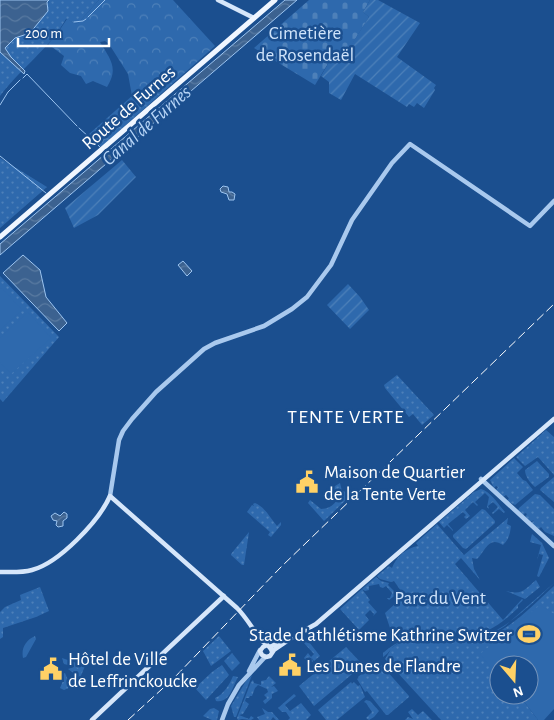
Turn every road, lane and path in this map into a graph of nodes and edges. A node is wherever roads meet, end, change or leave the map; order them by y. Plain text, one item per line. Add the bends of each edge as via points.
1 (218, 0) edge
2 (275, 0) edge
3 (254, 18) junction
4 (554, 201) edge
5 (0, 236) edge
6 (554, 418) edge
7 (481, 480) junction
8 (110, 496) junction
9 (547, 542) junction
10 (554, 546) edge
11 (554, 550) edge
12 (0, 572) edge
13 (224, 596) junction
14 (258, 636) junction
15 (270, 648) junction
16 (261, 649) junction
17 (266, 657) junction
18 (246, 676) junction
19 (92, 720) edge
20 (222, 720) edge

1 - 3 main road
2 - 3 main road, Route de Furnes
3 - 5 main road, Route de Furnes
4 - 8 street via 530,226 410,144 392,163 354,218 331,265 308,296 262,327 206,348 132,419 119,442
6 - 7 main road
7 - 9 street
7 - 15 main road via 316,624
8 - 12 main road via 78,540 42,566 29,571
8 - 13 main road
9 - 10 street
9 - 11 street
13 - 14 main road via 244,615
13 - 19 main road
14 - 15 main road
14 - 16 main road
15 - 16 main road
15 - 17 main road via 270,656
16 - 17 main road
16 - 18 street
17 - 18 street
18 - 20 street

